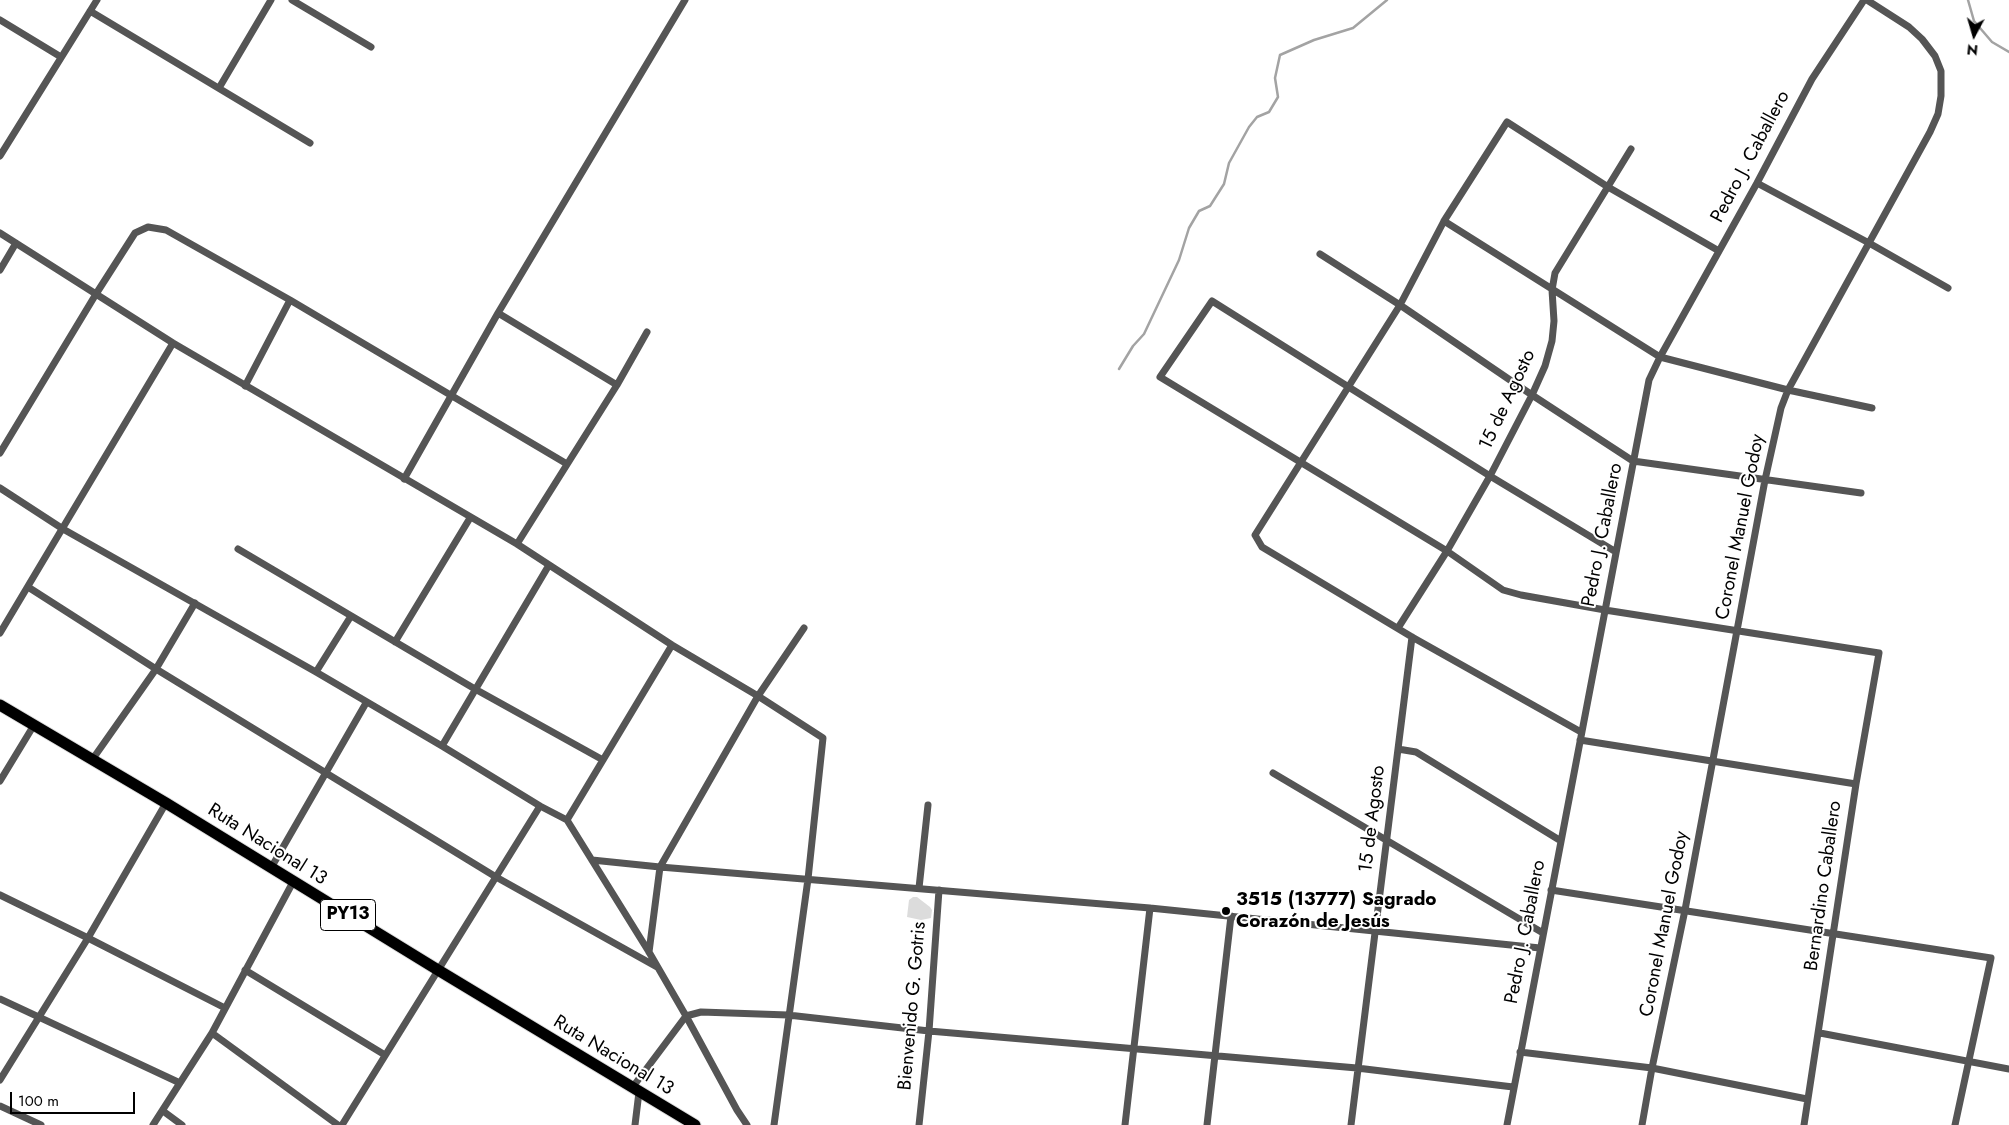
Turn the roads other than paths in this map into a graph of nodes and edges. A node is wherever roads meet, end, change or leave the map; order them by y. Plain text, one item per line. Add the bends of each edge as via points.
1 (96, 0) edge
2 (271, 0) edge
3 (292, 0) edge
4 (685, 0) edge
5 (1866, 0) edge
6 (90, 11) junction
7 (0, 20) edge
8 (371, 48) dead end
9 (61, 57) junction
10 (218, 88) junction
11 (310, 143) dead end
12 (1631, 149) dead end
13 (2, 152) edge
14 (1757, 183) junction
15 (1608, 188) junction
16 (1444, 221) junction
17 (0, 233) edge
18 (16, 243) junction
19 (1869, 243) junction
20 (1719, 251) junction
21 (1320, 254) dead end
22 (0, 270) edge
23 (1948, 288) dead end
24 (1552, 290) junction
25 (96, 294) junction
26 (290, 300) junction
27 (1400, 305) junction
28 (498, 313) junction
29 (647, 332) dead end
30 (173, 343) junction
31 (1660, 357) junction
32 (617, 385) junction
33 (245, 386) junction
34 (1348, 387) junction
35 (1788, 390) junction
36 (1532, 395) junction
37 (452, 397) junction
38 (1872, 408) dead end
39 (0, 453) edge
40 (1633, 461) junction
41 (1301, 462) junction
42 (568, 464) junction
43 (1490, 476) junction
44 (404, 479) junction
45 (1765, 480) junction
46 (0, 488) edge
47 (1861, 493) dead end
48 (470, 518) junction
49 (63, 529) junction
50 (517, 544) junction
51 (238, 549) dead end
52 (1447, 551) junction
53 (1616, 552) junction
54 (549, 565) junction
55 (28, 587) junction
56 (195, 603) junction
57 (1605, 610) junction
58 (351, 616) junction
59 (804, 628) dead end
60 (1398, 628) junction
61 (1738, 631) junction
62 (0, 634) edge
63 (1412, 637) junction
64 (395, 642) junction
65 (672, 645) junction
66 (156, 669) junction
67 (316, 672) junction
68 (475, 689) junction
69 (758, 696) junction
70 (366, 702) junction
71 (0, 705) edge
72 (34, 726) junction
73 (1580, 736) junction
74 (442, 746) junction
75 (1398, 749) junction
76 (92, 760) junction
77 (603, 760) junction
78 (1713, 761) junction
79 (326, 772) junction
80 (1274, 773) dead end
81 (0, 781) edge
82 (1856, 784) junction
83 (166, 803) junction
84 (928, 805) dead end
85 (540, 806) junction
86 (568, 820) junction
87 (1387, 840) junction
88 (1560, 840) junction
89 (592, 860) junction
90 (660, 867) junction
91 (271, 868) junction
92 (496, 877) junction
93 (808, 879) junction
94 (293, 882) junction
95 (919, 888) junction
96 (939, 890) junction
97 (1551, 890) junction
98 (0, 895) edge
99 (1150, 908) junction
100 (1685, 910) junction
101 (1231, 916) junction
102 (1376, 931) junction
103 (1543, 933) junction
104 (1834, 933) junction
105 (88, 938) junction
106 (1540, 948) junction
107 (649, 952) junction
108 (658, 967) junction
109 (245, 970) junction
110 (438, 970) junction
111 (0, 999) edge
112 (225, 1008) junction
113 (788, 1015) junction
114 (686, 1016) junction
115 (38, 1017) junction
116 (930, 1031) junction
117 (212, 1033) junction
118 (1820, 1033) junction
119 (1132, 1048) junction
120 (1520, 1052) junction
121 (385, 1055) junction
122 (1215, 1055) junction
123 (1968, 1061) junction
124 (1357, 1068) junction
125 (1652, 1068) junction
126 (2009, 1069) edge
127 (0, 1080) edge
128 (180, 1083) junction
129 (1513, 1087) junction
130 (636, 1090) junction
131 (1807, 1099) junction
132 (0, 1106) edge
133 (162, 1111) junction
134 (41, 1125) edge
135 (153, 1125) edge
136 (182, 1125) edge
137 (338, 1125) edge
138 (342, 1125) edge
139 (635, 1125) edge
140 (695, 1125) edge
141 (747, 1125) edge
142 (774, 1125) edge
143 (919, 1125) edge
144 (1125, 1125) edge
145 (1207, 1125) edge
146 (1351, 1125) edge
147 (1507, 1125) edge
148 (1642, 1125) edge
149 (1804, 1125) edge
150 (1956, 1125) edge

1 - 6 street
2 - 10 street
3 - 8 street
4 - 28 street
5 - 14 street, Pedro J. Caballero via 1812,79
5 - 19 street, Coronel Manuel Godoy via 1895,16 1922,40 1935,56 1941,71 1938,114
6 - 9 street
6 - 10 street
7 - 9 street
9 - 13 street
10 - 11 street
12 - 15 street, 15 de Agosto
14 - 19 street
14 - 20 street, Pedro J. Caballero
15 - 16 street via 1507,122
15 - 20 street
15 - 24 street, 15 de Agosto via 1555,273
16 - 24 street
16 - 27 street
17 - 18 street
18 - 22 street
18 - 25 street
19 - 23 street
19 - 35 street, Coronel Manuel Godoy
20 - 31 street, Pedro J. Caballero
21 - 27 street
24 - 31 street
24 - 36 street, 15 de Agosto via 1552,341
25 - 26 street via 134,233 148,226 166,230
25 - 30 street
25 - 39 street
26 - 33 street
26 - 37 street
27 - 34 street
27 - 36 street
28 - 32 street
28 - 37 street
29 - 32 street
30 - 33 street
30 - 49 street
31 - 35 street
31 - 40 street, Pedro J. Caballero via 1649,380
32 - 42 street
33 - 44 street
34 - 41 street
34 - 41 street via 1212,301 1160,377
34 - 43 street
35 - 38 street
35 - 45 street, Coronel Manuel Godoy via 1780,408
36 - 40 street
36 - 43 street, 15 de Agosto
37 - 42 street
37 - 44 street
40 - 45 street
40 - 53 street, Pedro J. Caballero
41 - 52 street
41 - 60 street via 1255,535 1262,548
42 - 50 street
43 - 52 street, 15 de Agosto
43 - 53 street
44 - 48 street
45 - 47 street
45 - 61 street, Coronel Manuel Godoy
46 - 49 street
48 - 50 street
48 - 64 street
49 - 55 street
49 - 56 street
50 - 54 street
51 - 58 street
52 - 57 street via 1503,590
52 - 60 street, 15 de Agosto
53 - 57 street, Pedro J. Caballero
54 - 65 street
54 - 68 street
55 - 62 street
55 - 66 street
56 - 66 street
56 - 67 street
57 - 61 street
57 - 73 street, Pedro J. Caballero
58 - 64 street
58 - 67 street
59 - 69 street
60 - 63 street
61 - 78 street, Coronel Manuel Godoy
61 - 82 street, Bernardino Caballero via 1879,653
63 - 73 street
63 - 75 street, 15 de Agosto
64 - 68 street
65 - 69 street
65 - 77 street
66 - 76 street
66 - 79 street
67 - 70 street
68 - 74 street
68 - 77 street
69 - 90 street
69 - 93 street via 824,738
70 - 74 street
70 - 79 street
71 - 72 highway, Ruta Nacional 13 / PY13
72 - 76 highway, Ruta Nacional 13 / PY13
72 - 81 street
73 - 78 street
73 - 88 street, Pedro J. Caballero
74 - 85 street
75 - 87 street, 15 de Agosto
75 - 88 street via 1416,752
76 - 83 highway, Ruta Nacional 13 / PY13
77 - 86 street
78 - 82 street
78 - 100 street, Coronel Manuel Godoy
79 - 91 street
79 - 92 street
80 - 87 street
82 - 104 street, Bernardino Caballero
83 - 91 highway, Ruta Nacional 13 / PY13
83 - 105 street
84 - 95 street
85 - 86 street
85 - 92 street
86 - 89 street
87 - 102 street, 15 de Agosto
87 - 103 street
88 - 97 street, Pedro J. Caballero
89 - 90 street
89 - 107 street
90 - 93 street
90 - 107 street
91 - 94 highway, Ruta Nacional 13 / PY13
92 - 108 street
92 - 110 street
93 - 95 street
93 - 113 street
94 - 109 street
94 - 110 highway, Ruta Nacional 13 / PY13
95 - 96 street
96 - 99 street
96 - 116 street, Bienvenido G. Gotris
97 - 100 street
97 - 103 street, Pedro J. Caballero
98 - 105 street
99 - 101 street
99 - 119 street
100 - 104 street
100 - 125 street, Coronel Manuel Godoy
101 - 102 street
101 - 122 street
102 - 106 street
102 - 124 street, 15 de Agosto
103 - 106 street, Pedro J. Caballero
104 - 118 street, Bernardino Caballero
104 - 123 street via 1991,958
105 - 112 street
105 - 115 street
106 - 120 street, Pedro J. Caballero
107 - 108 street
108 - 114 street
109 - 112 street
109 - 121 street
110 - 121 street
110 - 130 highway, Ruta Nacional 13 / PY13
111 - 115 street
112 - 117 street
113 - 114 street via 701,1012
113 - 116 street
113 - 142 street
114 - 130 street
114 - 141 street
115 - 127 street
115 - 128 street
116 - 119 street
116 - 143 street, Bienvenido G. Gotris
117 - 128 street
117 - 137 street
118 - 123 street
118 - 131 street, Bernardino Caballero
119 - 122 street
119 - 144 street
120 - 125 street
120 - 129 street, Pedro J. Caballero
121 - 138 street
122 - 124 street
122 - 145 street
123 - 126 street
123 - 150 street
124 - 129 street
124 - 146 street, 15 de Agosto
125 - 131 street
125 - 148 street, Coronel Manuel Godoy
128 - 133 street
129 - 147 street, Pedro J. Caballero
130 - 139 street
130 - 140 highway, Ruta Nacional 13 / PY13
131 - 149 street, Bernardino Caballero
132 - 134 street
133 - 135 street
133 - 136 street

